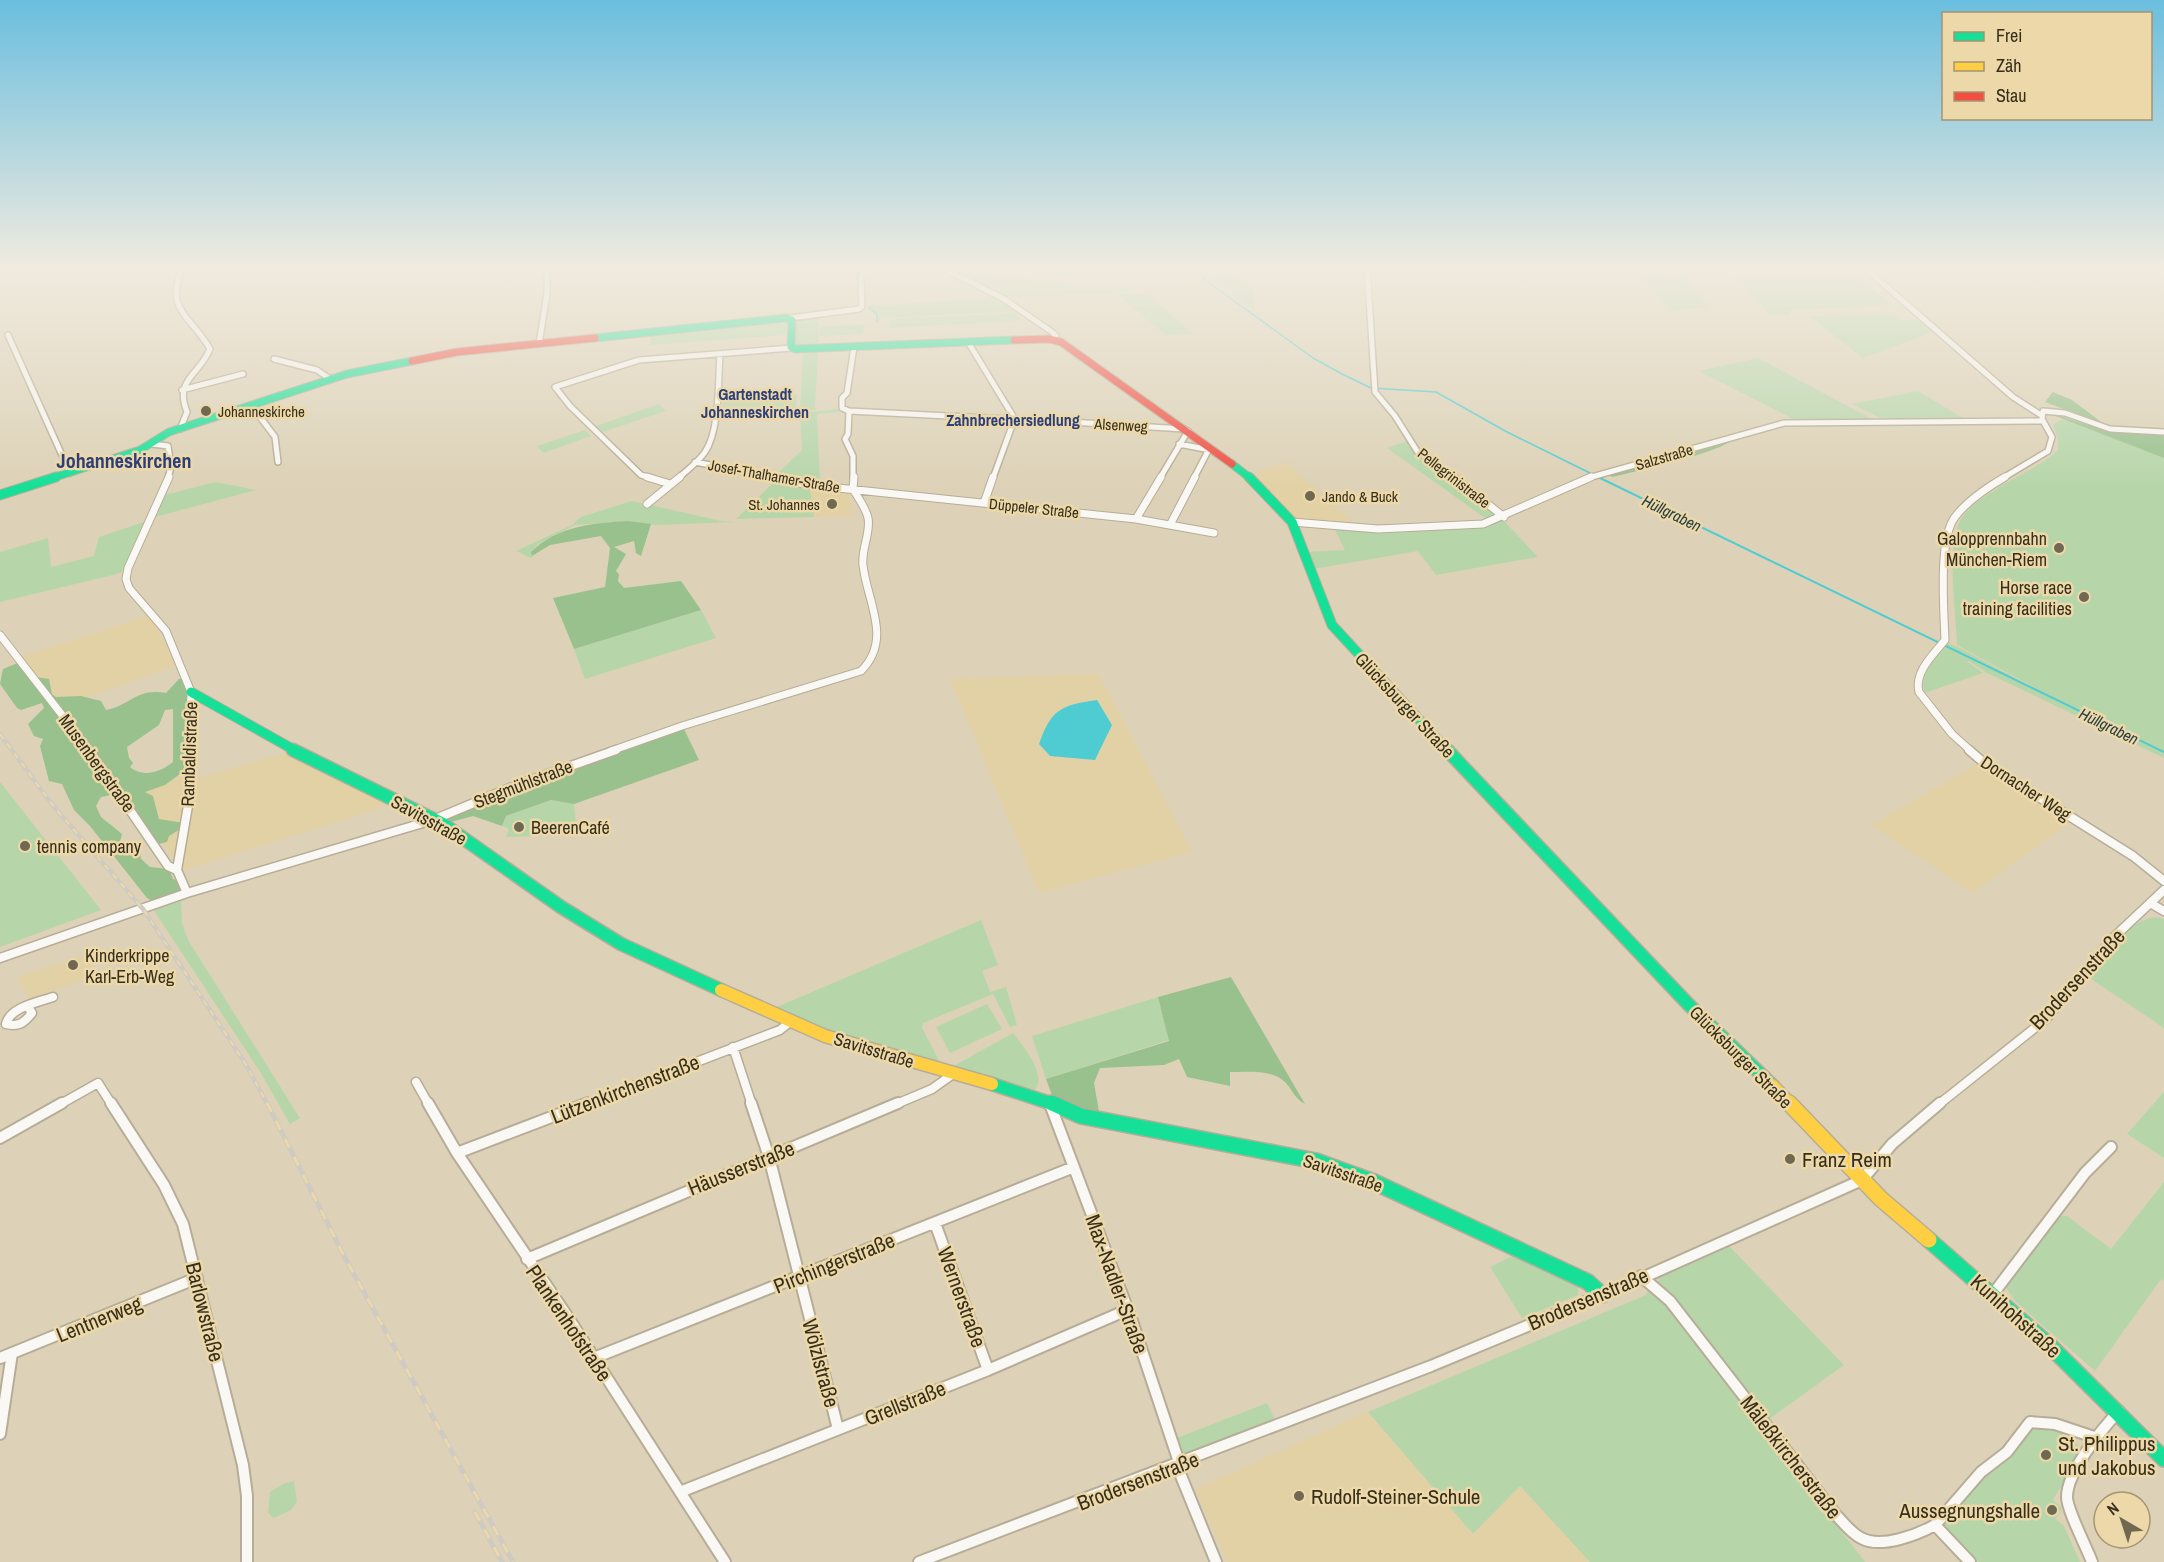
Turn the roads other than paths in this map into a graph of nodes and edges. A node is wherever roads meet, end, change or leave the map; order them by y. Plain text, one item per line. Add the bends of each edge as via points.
1 (10, 340) edge
2 (205, 340) edge
3 (540, 340) edge
4 (579, 340) edge
5 (792, 340) edge
6 (1054, 340) joint
7 (1372, 340) edge
8 (1948, 340) edge
9 (968, 342) junction
10 (539, 344) junction
11 (854, 347) junction
12 (792, 348) junction
13 (720, 354) junction
14 (274, 359) dead end
15 (243, 374) dead end
16 (336, 377) junction
17 (182, 390) junction
18 (251, 405) junction
19 (849, 411) junction
20 (2042, 418) junction
21 (1011, 420) junction
22 (180, 429) junction
23 (1186, 430) junction
24 (2164, 432) edge
25 (152, 444) junction
26 (1179, 444) junction
27 (1210, 450) junction
28 (278, 462) dead end
29 (695, 462) junction
30 (70, 473) junction
31 (670, 484) junction
32 (853, 489) junction
33 (0, 495) edge
34 (984, 503) junction
35 (647, 504) dead end
36 (1504, 517) junction
37 (1136, 519) junction
38 (1292, 522) junction
39 (1171, 523) junction
40 (1214, 533) dead end
41 (0, 635) edge
42 (191, 692) junction
43 (433, 820) junction
44 (177, 870) junction
45 (2164, 881) edge
46 (2164, 890) edge
47 (186, 893) junction
48 (2150, 903) junction
49 (2164, 911) edge
50 (0, 958) edge
51 (53, 998) dead end
52 (28, 1007) junction
53 (4, 1017) edge
54 (790, 1022) junction
55 (733, 1047) junction
56 (952, 1074) junction
57 (416, 1082) dead end
58 (1050, 1104) junction
59 (0, 1138) edge
60 (2111, 1147) dead end
61 (458, 1153) junction
62 (769, 1157) junction
63 (1074, 1167) junction
64 (1862, 1180) junction
65 (935, 1223) junction
66 (527, 1259) junction
67 (1641, 1276) junction
68 (798, 1277) junction
69 (197, 1278) junction
70 (1993, 1294) junction
71 (1602, 1295) junction
72 (1127, 1310) junction
73 (12, 1353) junction
74 (0, 1358) edge
75 (594, 1358) junction
76 (988, 1370) junction
77 (2119, 1411) junction
78 (838, 1429) junction
79 (0, 1434) edge
80 (2094, 1437) junction
81 (2164, 1459) edge
82 (1178, 1466) junction
83 (680, 1492) junction
84 (1935, 1525) junction
85 (247, 1562) edge
86 (724, 1562) edge
87 (919, 1562) edge
88 (1216, 1562) edge
89 (1970, 1562) edge
90 (2092, 1562) edge

1 - 30 street
2 - 17 street via 210,349 205,360
3 - 10 street
4 - 10 street
5 - 12 street
6 - 9 street
6 - 23 street, Glücksburger Straße via 1066,344
7 - 36 street, Pellegrinistraße via 1375,387 1417,451
8 - 20 street
9 - 11 street
9 - 21 street
10 - 16 street via 443,354
11 - 12 street
11 - 19 street via 847,393 842,399 842,408
12 - 13 street
13 - 29 street via 709,445
13 - 31 street via 639,360 555,387 641,475
14 - 16 street
15 - 17 street
16 - 18 street
17 - 22 street via 187,412
18 - 22 street
18 - 28 street via 275,437
19 - 21 street, Alsenweg
19 - 32 street via 846,439 855,471
20 - 24 street via 2046,410 2104,428
20 - 36 street, Salzstraße via 1784,423 1596,476
20 - 45 street, Dornacher Weg via 2052,436 2048,451 1987,488 1955,516 1949,527 1943,574 1942,644 1922,669 1917,684 1924,701 1983,762 2133,856
21 - 23 street, Alsenweg
21 - 34 street
22 - 25 street via 164,434
23 - 26 street
23 - 27 street, Glücksburger Straße
25 - 30 street
25 - 42 street, Rambaldistraße via 166,444 171,467 126,579 133,594 166,632
26 - 27 street
26 - 37 street
27 - 38 street, Glücksburger Straße via 1247,476
27 - 39 street
29 - 31 street
29 - 32 street, Josef-Thalhamer-Straße via 809,485
30 - 33 street
31 - 35 street
32 - 34 street, Düppeler Straße
32 - 43 street, Stegmühlstraße via 869,519 862,556 865,586 879,637 869,666 846,677 649,738
34 - 37 street, Düppeler Straße
36 - 38 street, Salzstraße via 1483,524 1422,528 1378,529
37 - 39 street, Düppeler Straße
38 - 64 street, Glücksburger Straße via 1323,607 1346,642 1621,935
39 - 40 street, Düppeler Straße
41 - 44 street, Musenbergstraße via 98,762 168,867
42 - 43 street, Savitsstraße via 297,752
42 - 44 street, Rambaldistraße via 190,794
43 - 47 street, Stegmühlstraße
43 - 54 street, Savitsstraße via 621,944
44 - 47 street, Musenbergstraße
46 - 48 street, Brodersenstraße
47 - 50 street, Stegmühlstraße
48 - 49 street
48 - 64 street, Brodersenstraße via 2113,938 2046,1019 1892,1144
51 - 52 street
52 - 53 street
52 - 53 street via 31,1016 20,1025 8,1026
54 - 55 street, Lützenkirchenstraße via 780,1030
54 - 56 street, Savitsstraße
55 - 61 street, Lützenkirchenstraße
55 - 62 street, Wölzlstraße
56 - 58 street, Savitsstraße
56 - 62 street, Häusserstraße via 932,1089
57 - 61 street, Plankenhofstraße
58 - 63 street, Max-Nadler-Straße
58 - 71 street, Savitsstraße via 1118,1125 1316,1161 1402,1195 1588,1282
59 - 69 street, Barlowstraße via 98,1083 164,1185 183,1224
60 - 70 street via 2085,1173
61 - 66 street, Plankenhofstraße
62 - 66 street, Häusserstraße
62 - 68 street, Wölzlstraße
63 - 65 street, Pirchingerstraße
63 - 72 street, Max-Nadler-Straße
64 - 67 street, Brodersenstraße
64 - 70 street, Kunihohstraße
65 - 68 street, Pirchingerstraße
65 - 76 street, Wernerstraße
66 - 75 street, Plankenhofstraße
67 - 71 street, Brodersenstraße
67 - 84 street, Mäleßkircherstraße via 1670,1301 1836,1515 1855,1534 1866,1540 1908,1537
68 - 75 street, Pirchingerstraße
68 - 78 street, Wölzlstraße
69 - 73 street, Lentnerweg
69 - 85 street, Barlowstraße via 243,1465
70 - 77 street, Kunihohstraße
71 - 82 street, Brodersenstraße
72 - 76 street, Grellstraße
72 - 82 street, Max-Nadler-Straße
73 - 74 street, Lentnerweg
73 - 79 street
75 - 83 street, Plankenhofstraße
76 - 78 street, Grellstraße
77 - 80 street
77 - 81 street, Kunihohstraße
78 - 83 street, Grellstraße
80 - 84 street via 2055,1424 2030,1422 2007,1452 1981,1472
80 - 90 street via 2067,1497
82 - 87 street, Brodersenstraße
82 - 88 street, Max-Nadler-Straße
83 - 86 street, Plankenhofstraße
84 - 89 street

